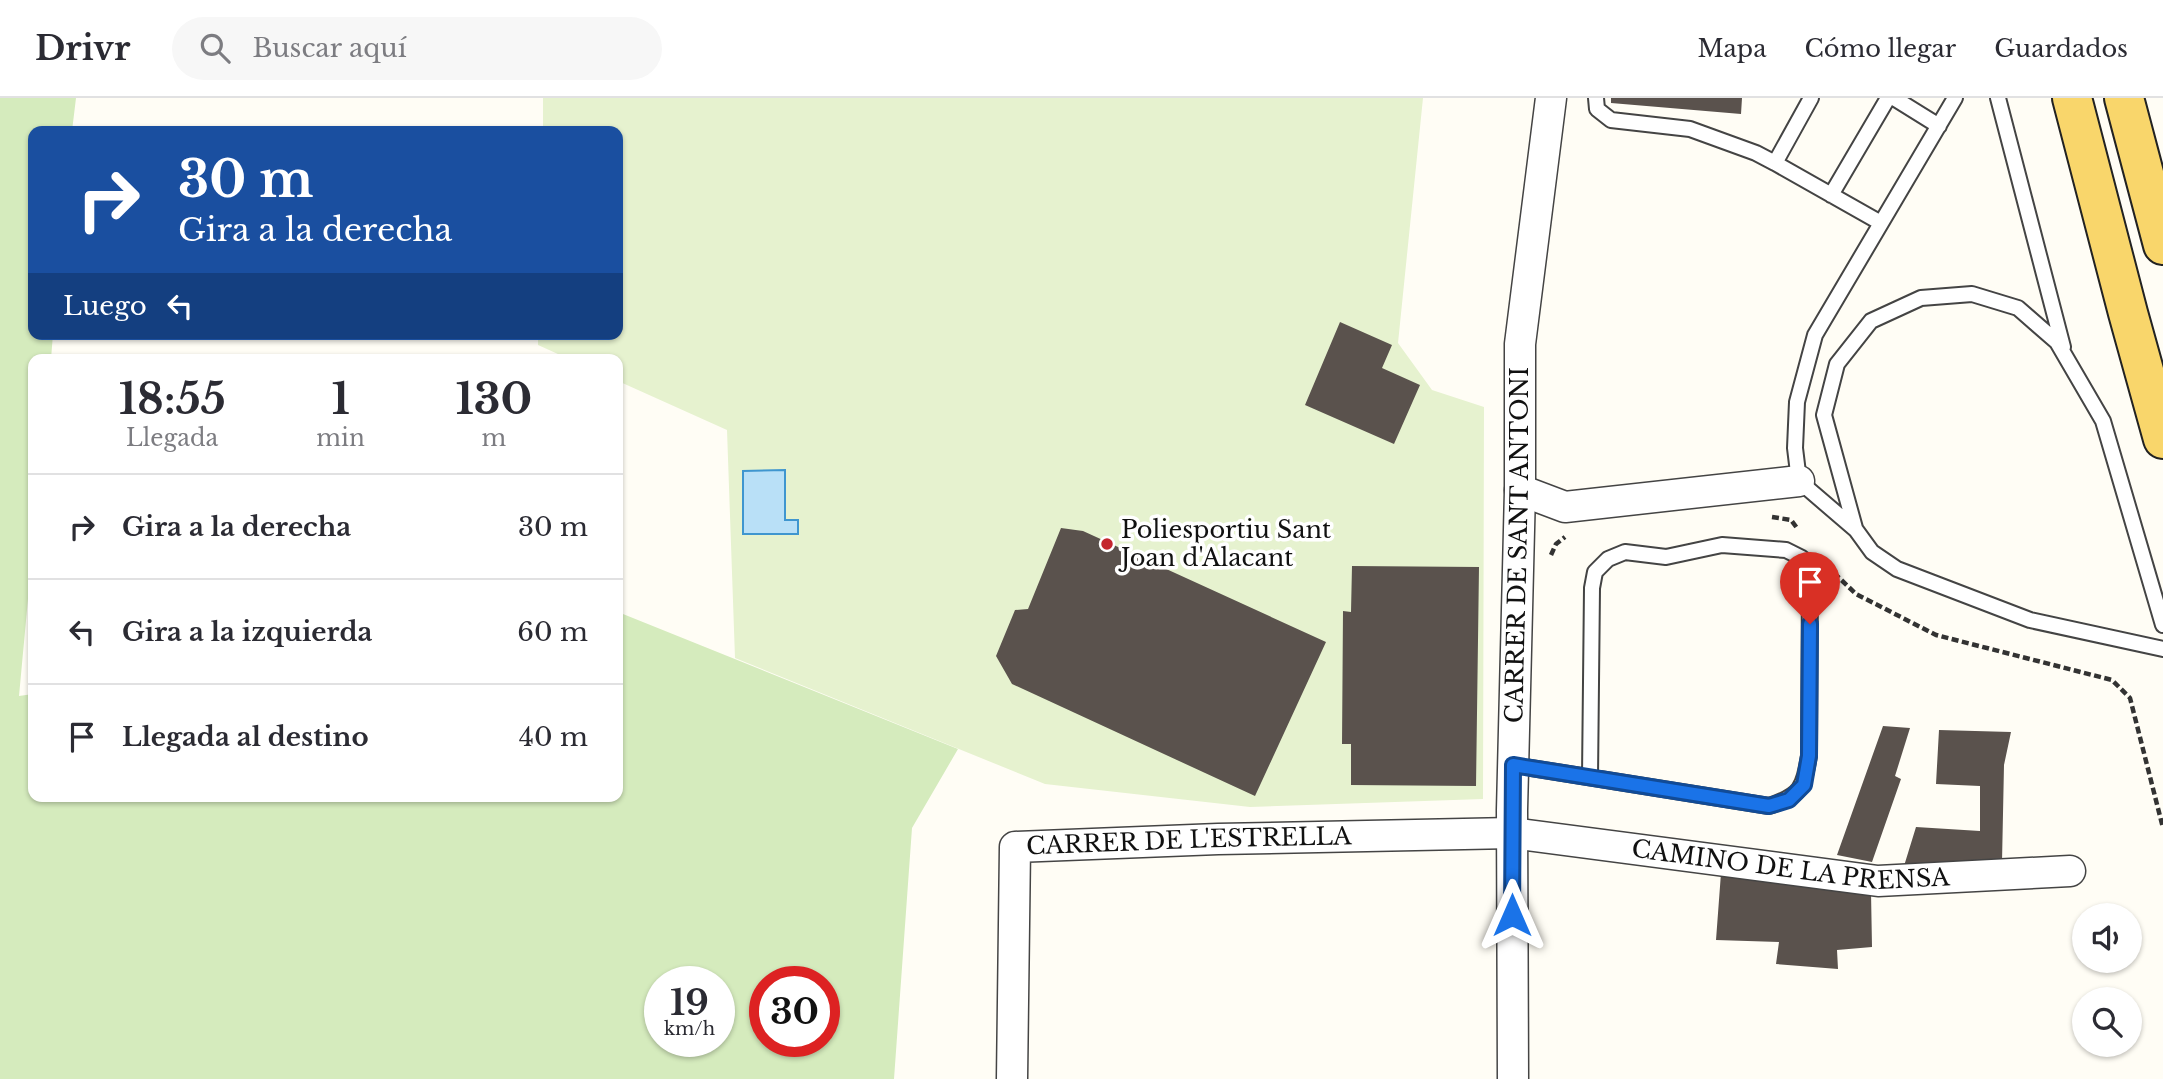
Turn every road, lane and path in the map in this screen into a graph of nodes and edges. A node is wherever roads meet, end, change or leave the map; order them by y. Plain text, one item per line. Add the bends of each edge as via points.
1 (1552, 98) edge
2 (1596, 98) edge
3 (1811, 98) edge
4 (1888, 98) edge
5 (1894, 98) edge
6 (1955, 98) edge
7 (1998, 98) edge
8 (2073, 98) edge
9 (2124, 98) edge
10 (1939, 125) junction
11 (1775, 163) junction
12 (1831, 195) junction
13 (1881, 223) junction
14 (2163, 245) edge
15 (2066, 358) junction
16 (2163, 439) edge
17 (1800, 481) junction
18 (1520, 490) junction
19 (1769, 516) dead end
20 (1798, 530) dead end
21 (1856, 530) junction
22 (1567, 536) dead end
23 (1827, 566) dead end
24 (1518, 572) junction
25 (2163, 625) edge
26 (2163, 649) edge
27 (1513, 765) junction
28 (1590, 778) junction
29 (2163, 828) edge
30 (1512, 833) junction
31 (2070, 871) dead end
32 (1012, 1079) edge
33 (1513, 1079) edge

1 - 18 street, CARRER DE SANT ANTONI via 1520,344
2 - 11 lane via 1597,109 1611,120 1690,129
3 - 11 lane
4 - 12 lane
5 - 10 lane
6 - 10 lane
7 - 15 lane
8 - 16 main road
9 - 14 main road
10 - 13 lane
11 - 12 lane
12 - 13 lane
13 - 17 lane via 1815,335 1797,401
15 - 21 lane via 2057,342 2018,308 1972,294 1921,298 1871,321 1837,364 1824,415
15 - 25 lane via 2102,421
17 - 18 street via 1565,507
17 - 21 lane
18 - 24 street, CARRER DE SANT ANTONI
19 - 20 path via 1791,520
21 - 26 lane via 1872,552 1897,569 2030,620
22 - 24 path via 1556,544 1545,572
23 - 29 path via 1856,594 1937,635 2112,680 2130,698
24 - 27 street, CARRER DE SANT ANTONI
27 - 28 lane
27 - 30 street, CARRER DE SANT ANTONI
28 - 28 lane via 1769,806 1789,800 1804,785 1809,756 1810,577 1802,558 1786,550 1722,545 1666,557 1625,552 1608,559 1595,572
30 - 31 street, CAMINO DE LA PRENSA via 1878,881
30 - 32 street, CARRER DE L'ESTRELLA via 1015,847
30 - 33 street, CARRER DE SANT ANTONI

